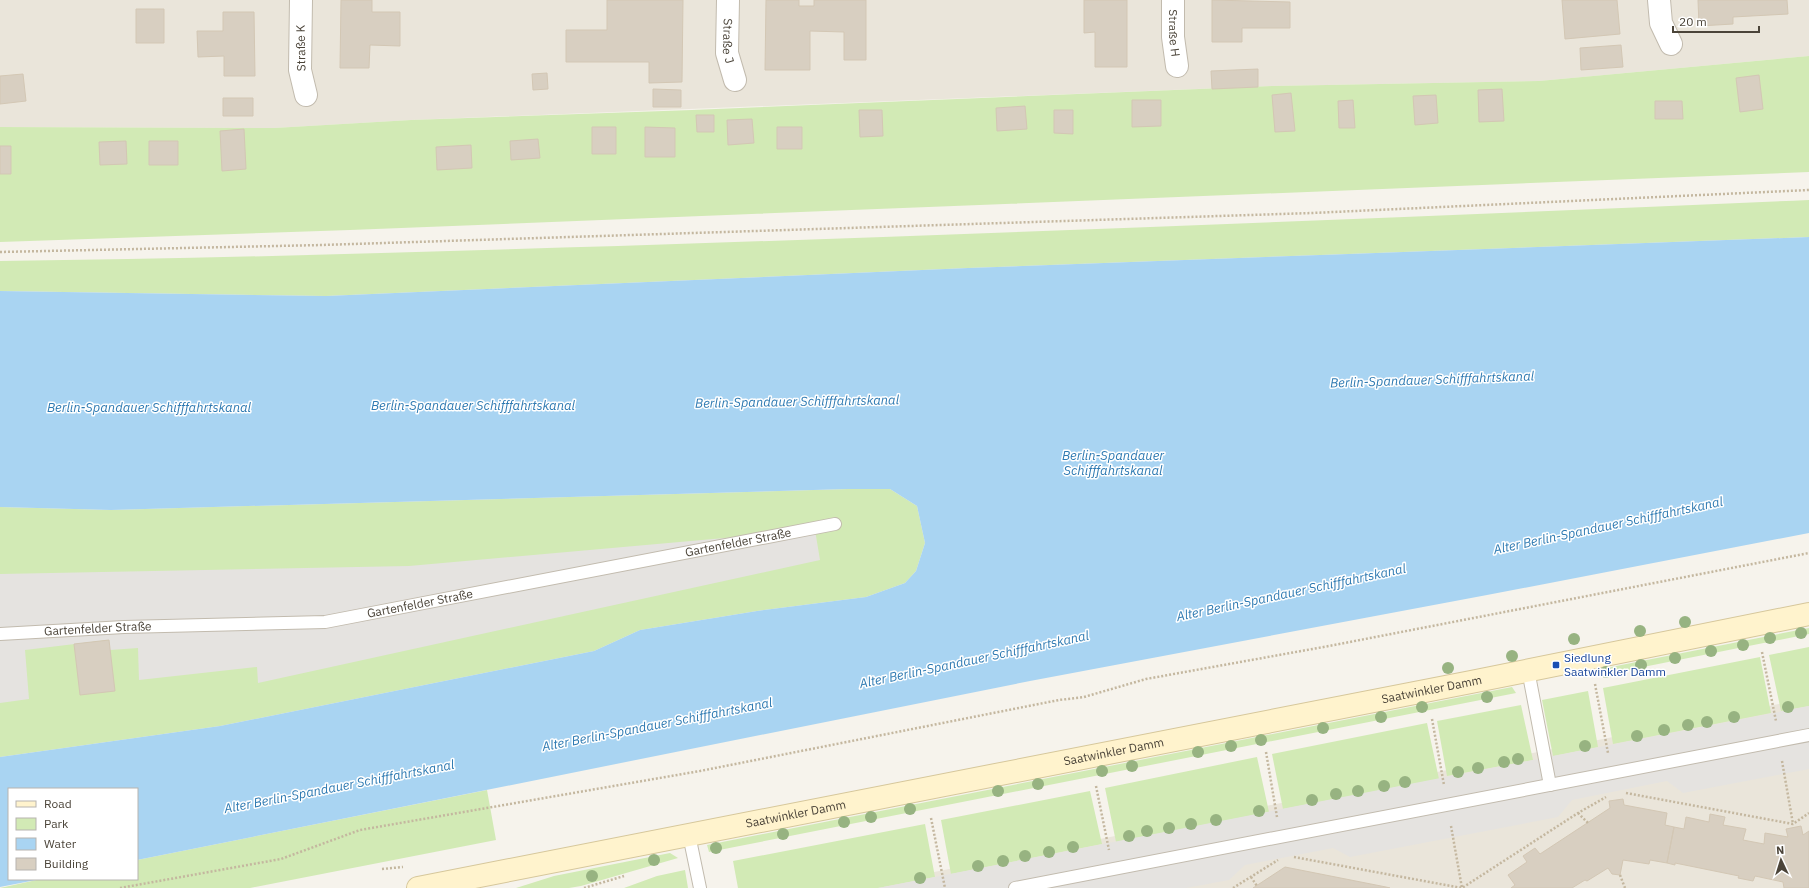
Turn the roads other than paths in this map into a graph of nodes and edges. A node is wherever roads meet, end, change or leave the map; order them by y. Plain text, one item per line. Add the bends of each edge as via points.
1 (302, 0) edge
2 (728, 0) edge
3 (1173, 0) edge
4 (1659, 0) edge
5 (1671, 44) dead end
6 (1177, 66) dead end
7 (735, 80) dead end
8 (306, 95) dead end
9 (835, 524) dead end
10 (1809, 614) edge
11 (0, 634) edge
12 (1528, 670) junction
13 (1809, 735) edge
14 (1550, 785) junction
15 (689, 835) junction
16 (418, 888) edge
17 (700, 888) edge
18 (1015, 888) edge

1 - 8 street, Straße K via 300,70
2 - 7 street, Straße J via 727,53
3 - 6 street, Straße H via 1173,37
4 - 5 street via 1661,23
9 - 11 lane, Gartenfelder Straße via 325,622 124,627
10 - 12 main road, Saatwinkler Damm
12 - 14 lane
12 - 15 main road, Saatwinkler Damm
13 - 14 lane
14 - 18 lane
15 - 16 main road, Saatwinkler Damm
15 - 17 lane

